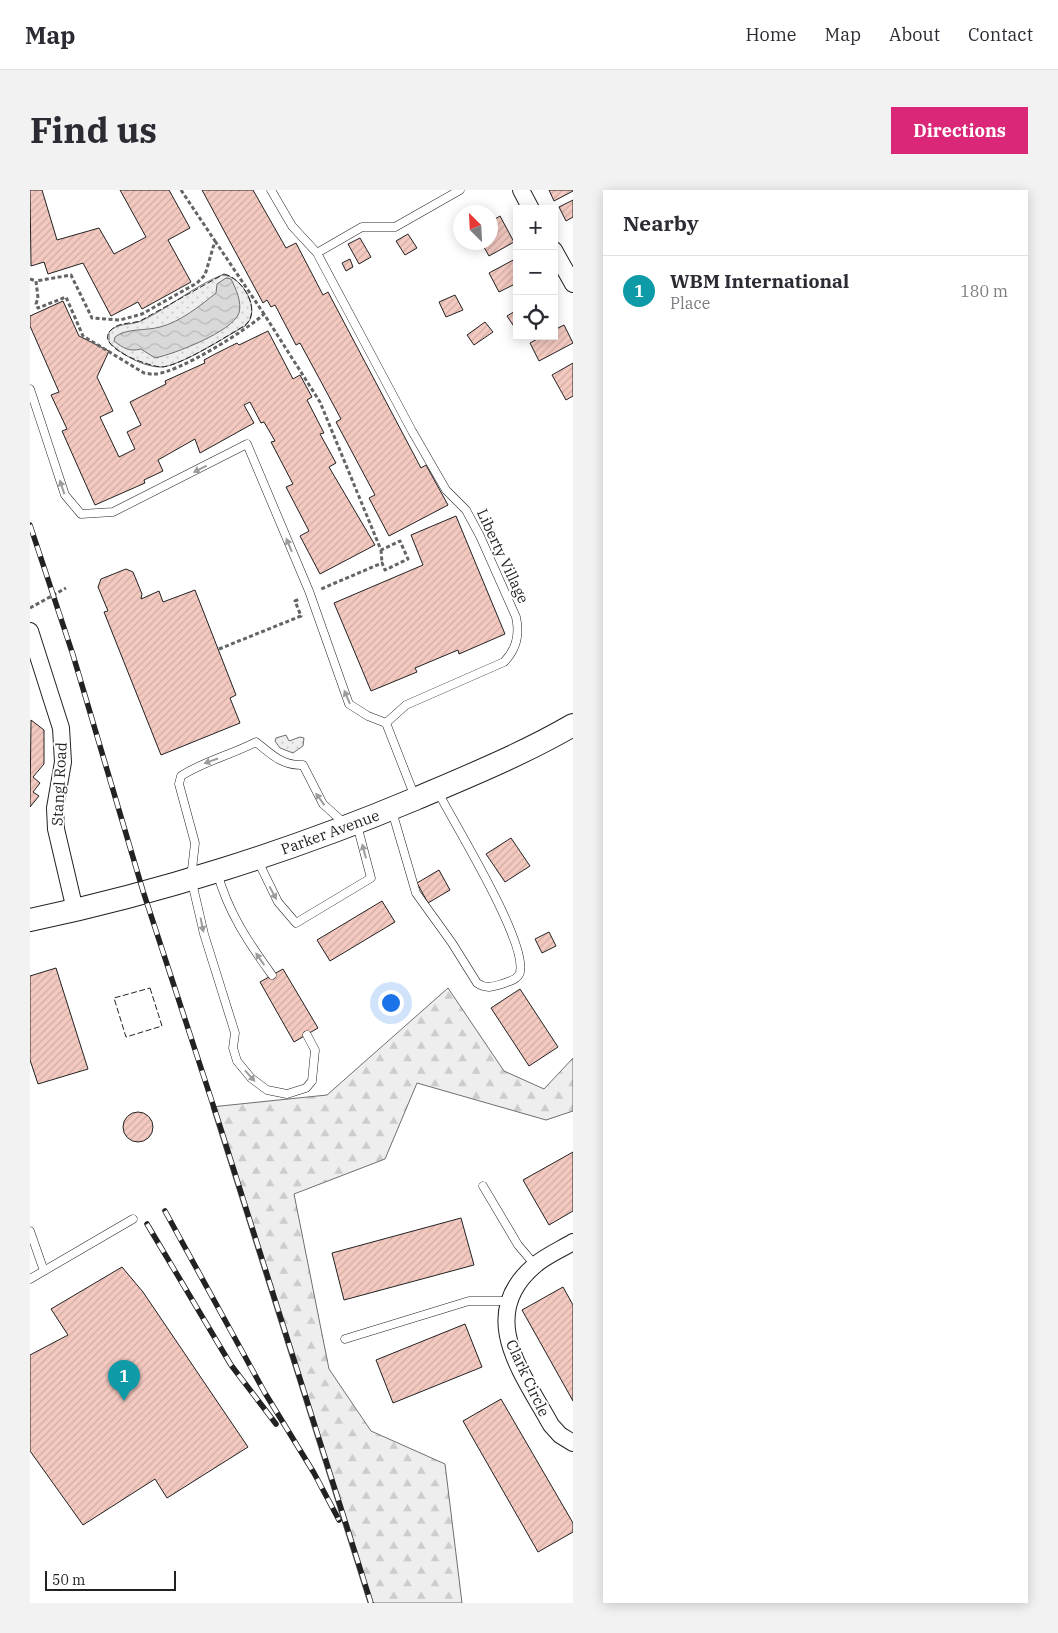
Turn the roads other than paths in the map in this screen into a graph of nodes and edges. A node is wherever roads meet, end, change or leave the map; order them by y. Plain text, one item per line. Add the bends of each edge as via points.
1 (271, 190) edge
2 (460, 190) edge
3 (521, 190) edge
4 (530, 205) edge
5 (317, 253) junction
6 (558, 257) edge
7 (573, 284) edge
8 (30, 388) edge
9 (30, 631) edge
10 (386, 723) junction
11 (573, 725) edge
12 (437, 790) junction
13 (416, 798) junction
14 (391, 809) junction
15 (352, 825) junction
16 (257, 858) junction
17 (216, 870) junction
18 (191, 878) junction
19 (75, 910) junction
20 (30, 920) edge
21 (272, 975) dead end
22 (306, 1035) dead end
23 (483, 1186) dead end
24 (133, 1219) dead end
25 (30, 1231) edge
26 (573, 1242) edge
27 (535, 1265) junction
28 (44, 1271) junction
29 (30, 1279) edge
30 (508, 1301) junction
31 (345, 1339) dead end
32 (572, 1445) edge

1 - 5 lane, Liberty Village via 292,226
2 - 5 lane via 395,228 362,227
3 - 4 street
5 - 10 lane, Liberty Village via 446,490 466,510 519,628 513,653 504,662 406,705
6 - 7 street
10 -> 8 lane via 363,714 349,704 310,594 247,444 114,512 81,514 64,495
9 - 19 street, Stangl Road via 61,728 63,762 55,808 56,829
10 - 13 lane
11 - 12 main road, Parker Avenue
12 - 13 main road, Parker Avenue
12 - 14 lane via 510,926 520,964 517,978 491,988 477,983 416,893
13 - 14 main road, Parker Avenue
14 - 15 main road, Parker Avenue
15 - 16 main road, Parker Avenue
16 -> 15 lane via 278,902 296,923 371,878
15 -> 18 lane via 323,804 303,764 282,762 256,742 181,776 181,794 195,843
16 - 17 main road, Parker Avenue
17 - 18 main road, Parker Avenue
21 -> 17 lane via 228,908
18 - 19 main road, Parker Avenue
18 -> 22 lane via 204,934 235,1033 233,1048 237,1061 260,1086 268,1090 287,1094 306,1088 312,1081 315,1050
19 - 20 main road, Parker Avenue
23 - 27 lane via 518,1245
24 - 28 lane
25 - 28 lane
26 - 27 street, Clark Circle
27 - 30 street, Clark Circle via 522,1278
28 - 29 lane
30 - 31 lane via 469,1301
30 - 32 street, Clark Circle via 505,1323 509,1343 551,1425

